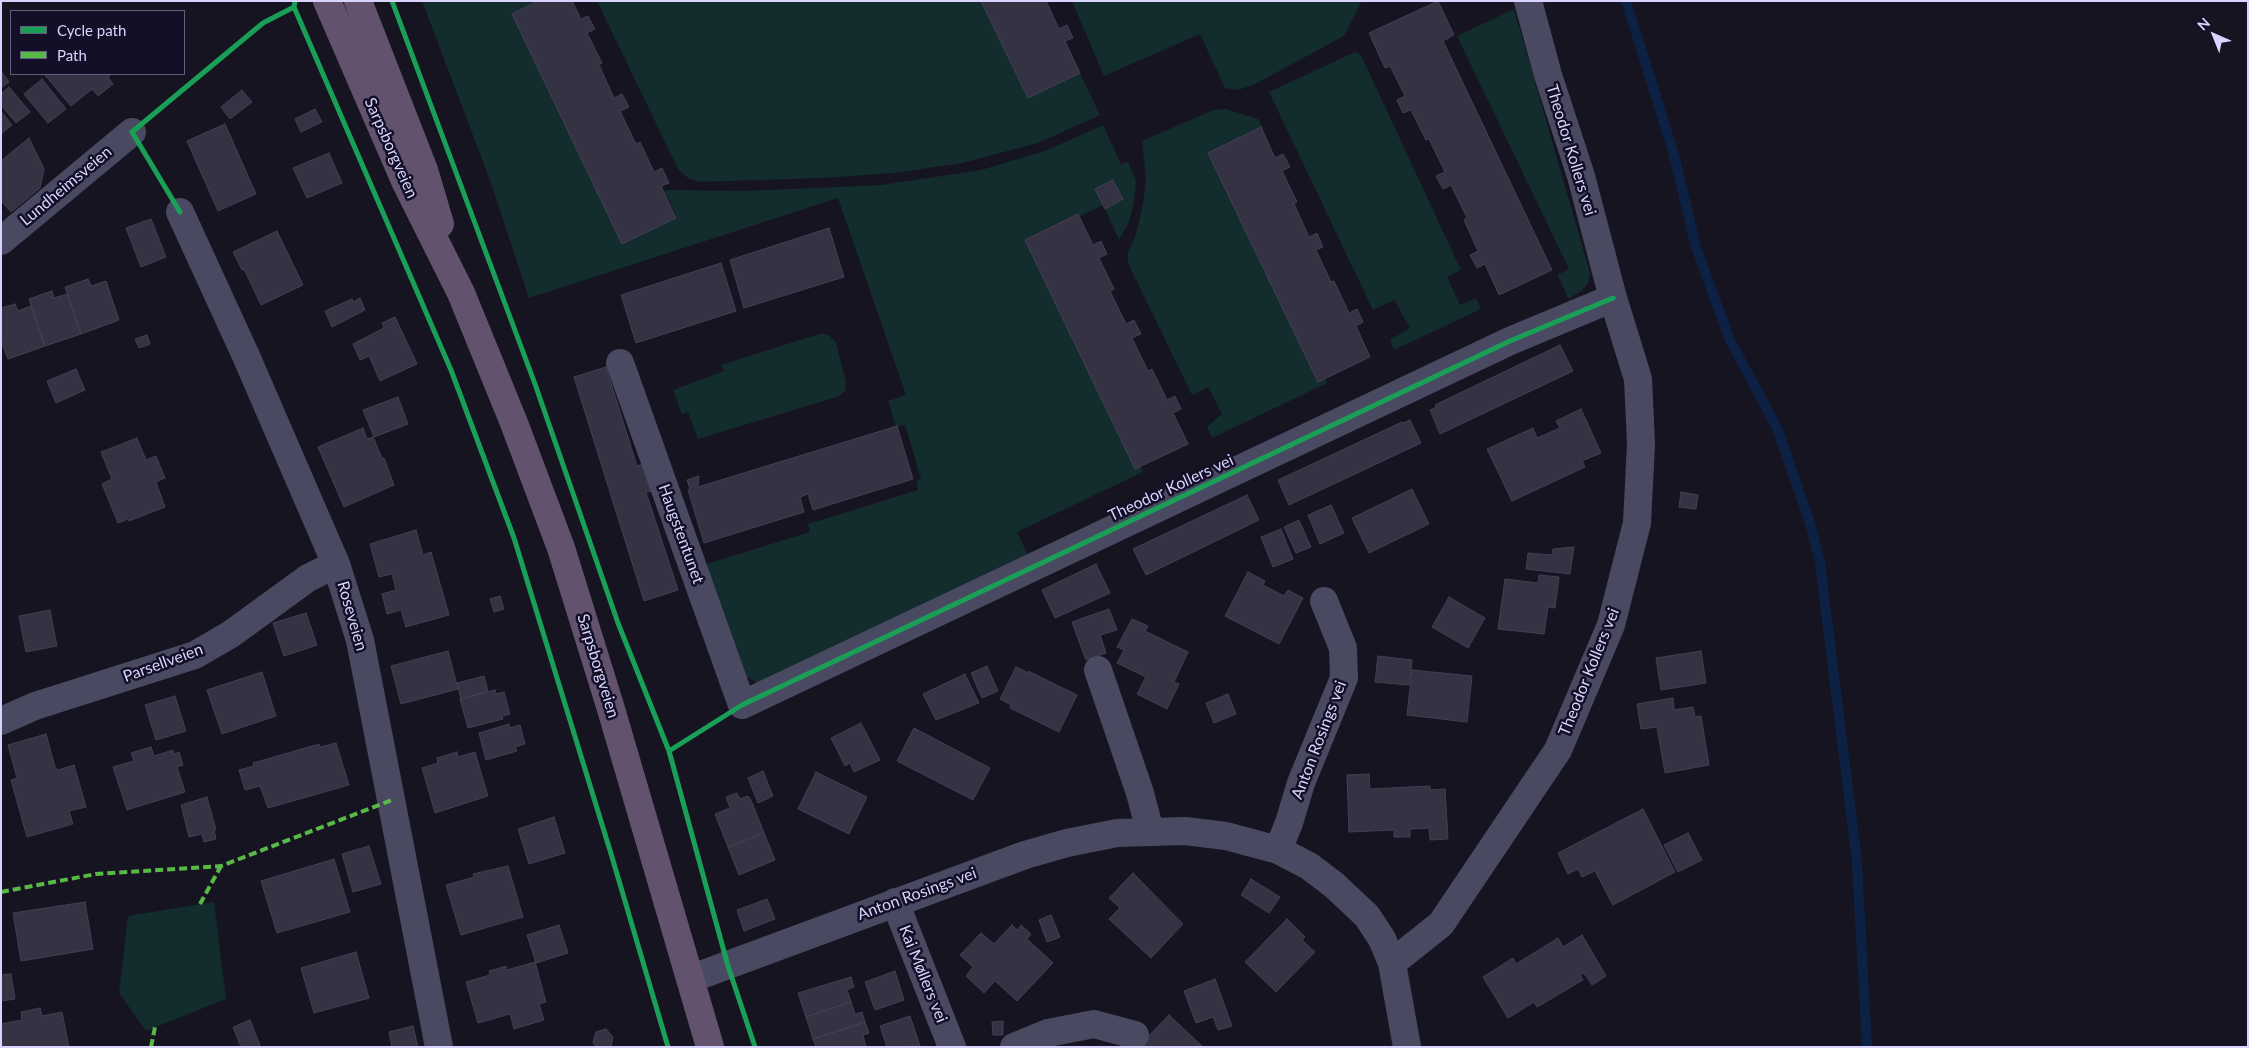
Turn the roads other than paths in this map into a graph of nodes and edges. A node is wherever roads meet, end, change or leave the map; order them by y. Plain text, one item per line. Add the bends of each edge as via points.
1 (327, 1) edge
2 (358, 1) edge
3 (1528, 1) edge
4 (132, 132) dead end
5 (180, 212) dead end
6 (1, 241) edge
7 (461, 293) junction
8 (1613, 298) junction
9 (620, 363) dead end
10 (336, 564) junction
11 (1324, 601) dead end
12 (1098, 670) dead end
13 (742, 705) joint
14 (1, 721) edge
15 (1150, 831) junction
16 (1278, 850) junction
17 (894, 902) junction
18 (1392, 963) junction
19 (690, 979) junction
20 (1135, 1035) dead end
21 (439, 1047) edge
22 (710, 1047) edge
23 (952, 1047) edge
24 (1014, 1047) edge
25 (1407, 1047) edge

1 - 7 highway, Sarpsborgveien via 405,182
2 - 7 highway, Sarpsborgveien via 424,170
3 - 8 street, Theodor Kollers vei via 1581,176
4 - 6 street, Lundheimsveien
5 - 10 street, Roseveien
7 - 19 highway, Sarpsborgveien via 561,548
8 - 13 street, Theodor Kollers vei via 1510,341
8 - 18 street, Theodor Kollers vei via 1638,380 1640,444 1637,522 1611,625 1558,750 1441,924
9 - 13 street, Haugstentunet
10 - 14 street, Parsellveien via 308,578 231,634 195,655 35,706
10 - 21 street, Roseveien via 360,640
11 - 16 street, Anton Rosings vei via 1343,648 1344,678 1301,783
12 - 15 street
15 - 16 street, Anton Rosings vei via 1226,836
15 - 17 street, Anton Rosings vei via 1117,833 1067,843
16 - 18 street, Anton Rosings vei via 1334,885 1367,916
17 - 19 street, Anton Rosings vei
17 - 23 street, Kai Møllers vei
18 - 25 street, Anton Rosings vei
19 - 22 highway, Sarpsborgveien
20 - 24 street via 1094,1024 1048,1033

